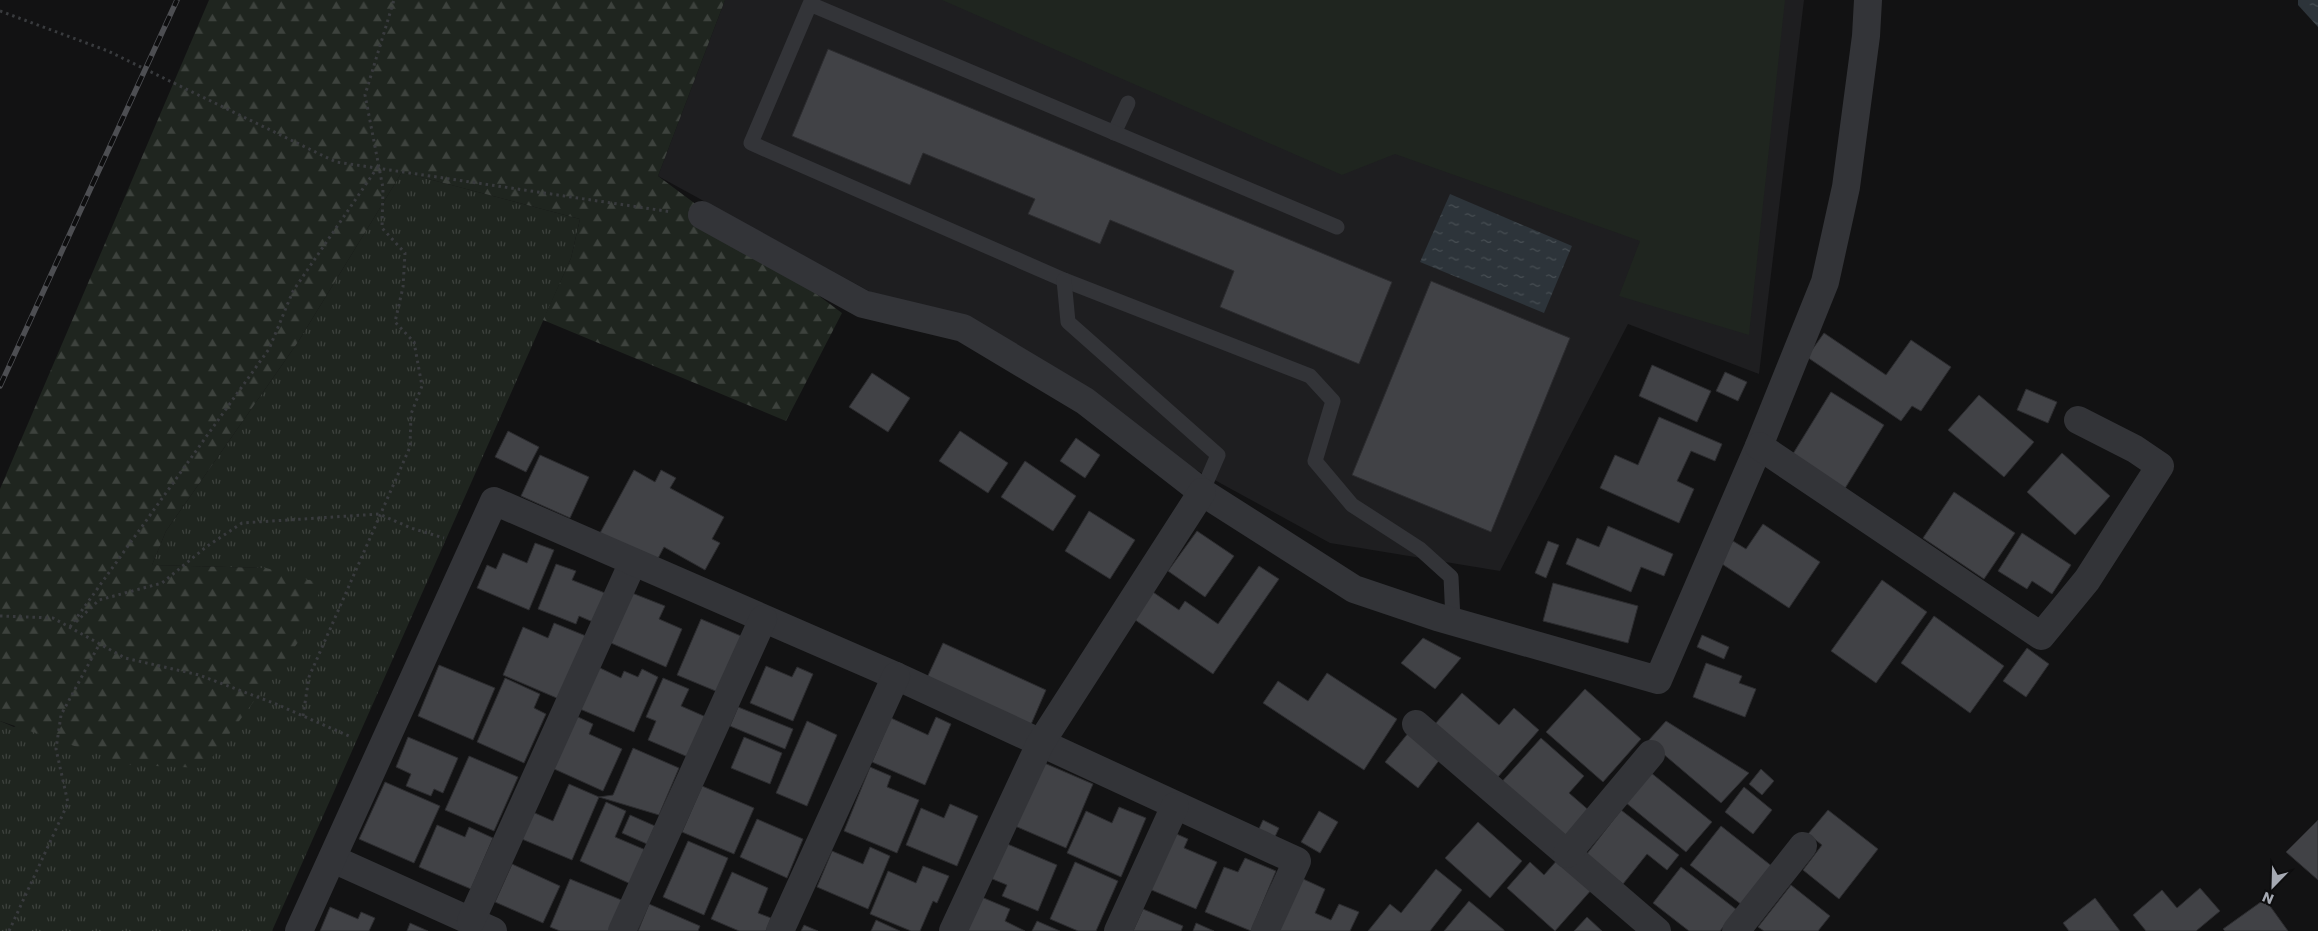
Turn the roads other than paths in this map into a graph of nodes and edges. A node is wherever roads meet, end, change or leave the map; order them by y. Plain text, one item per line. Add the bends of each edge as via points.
1 (1868, 0) edge
2 (1128, 103) dead end
3 (1114, 133) junction
4 (702, 216) road end
5 (1337, 227) dead end
6 (1064, 280) junction
7 (2078, 420) dead end
8 (1759, 446) junction
9 (1202, 492) junction
10 (633, 562) junction
11 (763, 620) junction
12 (1453, 620) junction
13 (896, 676) junction
14 (1416, 724) dead end
15 (1040, 744) junction
16 (1651, 754) dead end
17 (1175, 806) junction
18 (1803, 846) dead end
19 (1567, 854) junction
20 (333, 859) junction
21 (467, 924) edge
22 (299, 931) edge
23 (622, 931) edge
24 (780, 931) edge
25 (953, 931) edge
26 (1118, 931) edge
27 (1265, 931) edge
28 (1657, 931) edge
29 (1736, 931) edge

1 - 8 street via 1846,187 1825,282
2 - 3 lane
3 - 5 lane
3 - 6 lane via 810,4 751,143
4 - 9 street via 863,304 963,328 1086,401
6 - 9 lane via 1068,322 1218,455
6 - 12 lane via 1310,376 1333,401 1315,461 1352,505 1420,549 1451,577
7 - 8 street via 2136,449 2160,466 2088,580 2040,636
8 - 12 street via 1658,680
9 - 12 street via 1354,589
9 - 15 street
10 - 11 street
10 - 20 street via 494,501
10 - 21 street
11 - 13 street
11 - 23 street
13 - 15 street
13 - 24 street
14 - 19 street
15 - 17 street
15 - 25 street
16 - 19 street
17 - 26 street
17 - 27 street via 1297,861
18 - 29 street
19 - 28 street
20 - 21 street
20 - 22 street

